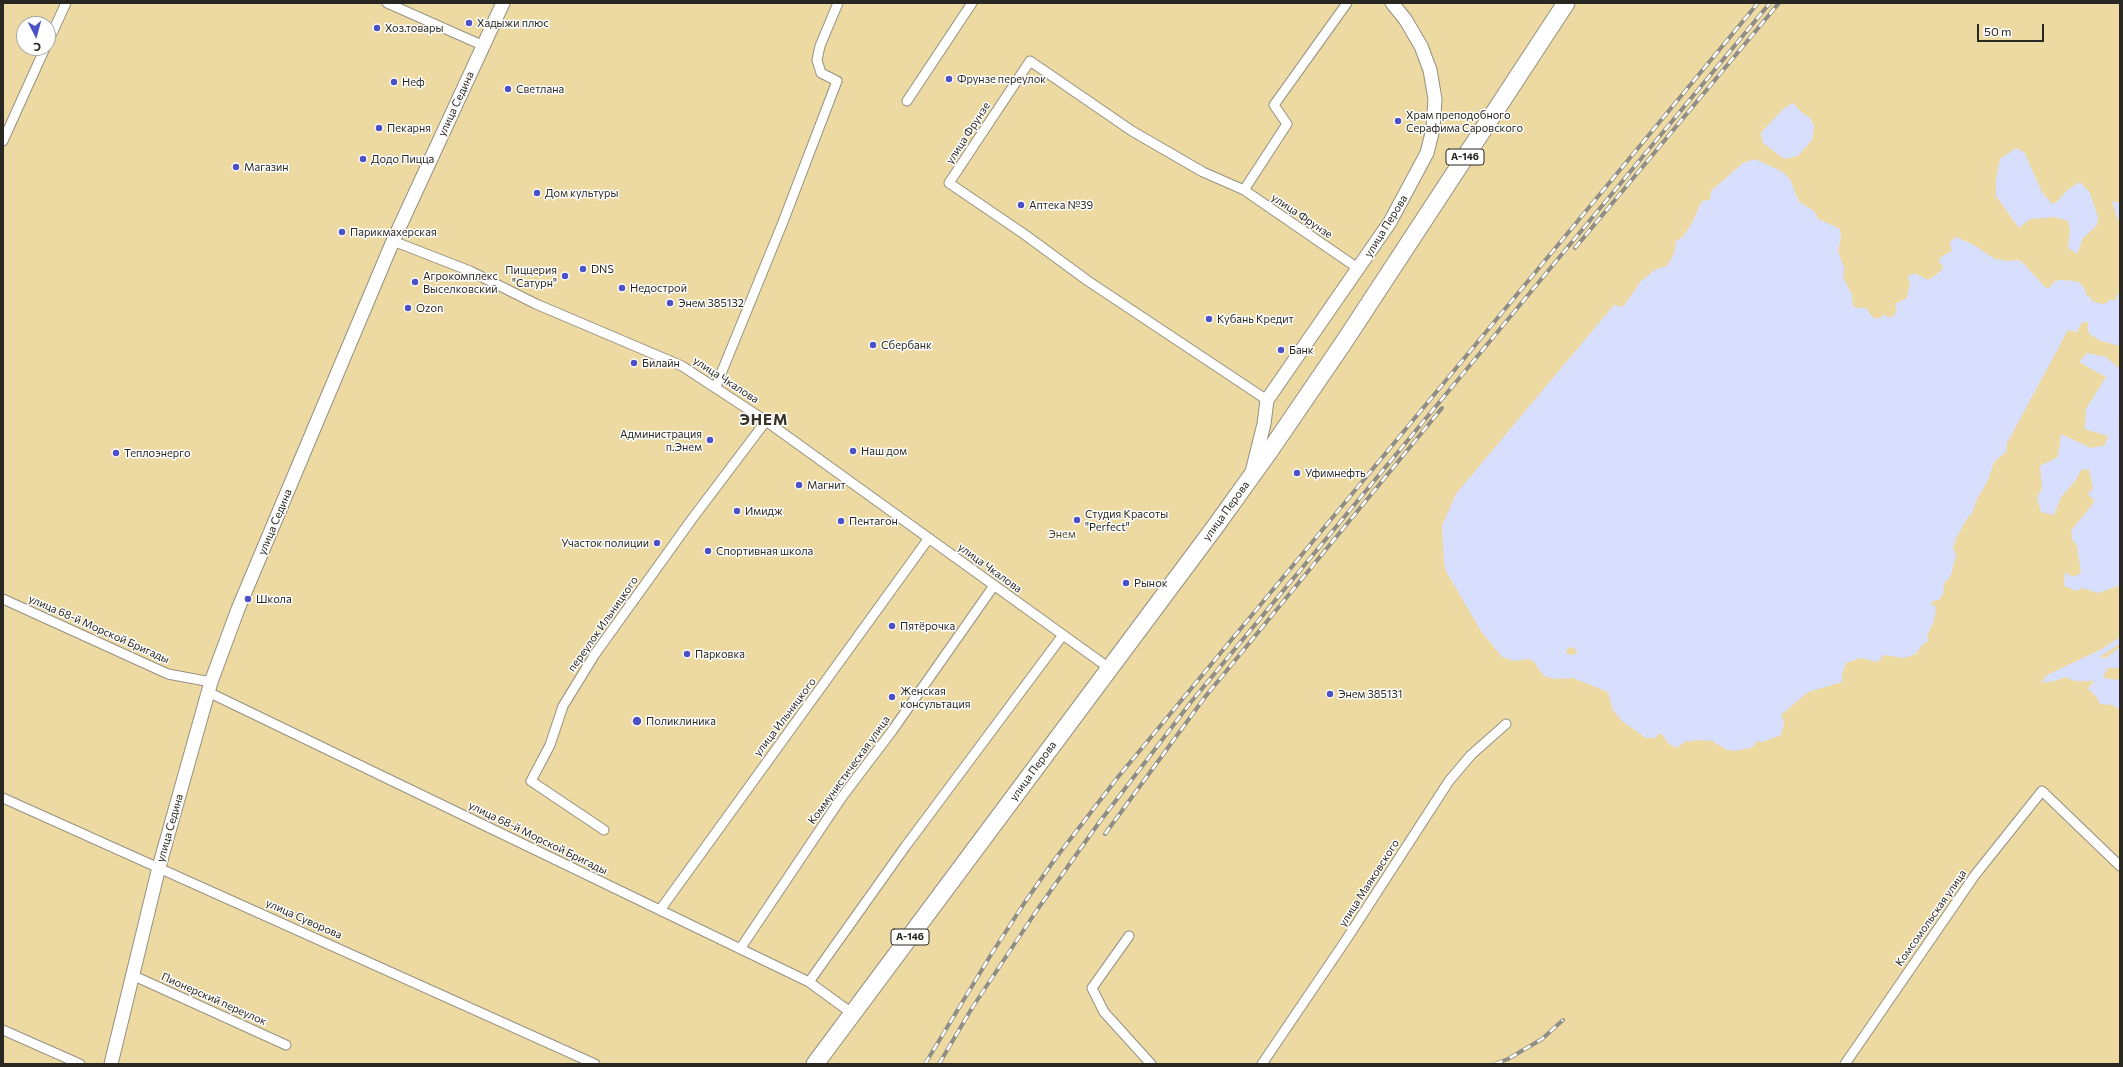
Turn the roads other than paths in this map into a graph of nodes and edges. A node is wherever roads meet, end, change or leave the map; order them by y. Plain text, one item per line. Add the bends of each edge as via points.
1 (66, 3) edge
2 (387, 3) edge
3 (503, 3) edge
4 (838, 3) edge
5 (972, 3) edge
6 (1347, 3) edge
7 (1392, 3) edge
8 (1566, 3) edge
9 (56, 25) edge
10 (484, 46) junction
11 (41, 56) edge
12 (907, 101) dead end
13 (3, 141) edge
14 (1244, 190) junction
15 (393, 241) junction
16 (1359, 269) junction
17 (716, 386) junction
18 (1267, 400) junction
19 (766, 421) junction
20 (1250, 477) junction
21 (929, 538) junction
22 (993, 587) junction
23 (3, 599) edge
24 (1063, 635) junction
25 (1109, 668) junction
26 (209, 687) junction
27 (1506, 724) dead end
28 (3, 798) edge
29 (604, 830) dead end
30 (2120, 866) edge
31 (158, 867) junction
32 (660, 910) junction
33 (1129, 936) dead end
34 (740, 949) junction
35 (132, 975) junction
36 (809, 982) junction
37 (853, 1014) junction
38 (3, 1030) edge
39 (286, 1045) dead end
40 (80, 1064) edge
41 (111, 1064) edge
42 (595, 1064) edge
43 (815, 1064) edge
44 (1151, 1064) edge
45 (1262, 1064) edge
46 (1845, 1064) edge

1 - 9 street
2 - 10 street
3 - 10 street, улица Седина
4 - 17 street via 816,60 821,73 837,82
5 - 12 street
6 - 14 street via 1274,105 1287,124
7 - 16 street, улица Перова via 1421,46 1430,70 1435,99 1434,129 1427,153 1390,222
8 - 20 highway, улица Перова / А-146 via 1365,311
10 - 15 street, улица Седина via 457,99
11 - 13 street
14 - 16 street, улица Фрунзе
14 - 18 street, улица Фрунзе via 1203,172 1132,131 1030,61 949,183 1088,282
15 - 17 street, улица Чкалова via 470,271 536,304 682,366
15 - 26 street, улица Седина via 238,609
16 - 18 street, улица Перова
17 - 19 street, улица Чкалова
18 - 20 street, улица Перова
19 - 21 street, улица Чкалова
19 - 29 street, переулок Ильницкого via 595,654 563,706 550,745 531,781
20 - 25 highway, улица Перова / А-146
21 - 22 street, улица Чкалова
21 - 32 street, улица Ильницкого
22 - 24 street, улица Чкалова
22 - 34 street, Коммунистическая улица via 892,731 842,797
23 - 26 street, улица 68-й Морской Бригады via 168,674
24 - 25 street, улица Чкалова
24 - 36 street via 905,847
25 - 37 highway, улица Перова / А-146
26 - 31 street, улица Седина
26 - 32 street, улица 68-й Морской Бригады
27 - 45 street, улица Маяковского via 1471,754 1449,781
28 - 31 street, улица Суворова
30 - 46 street, Комсомольская улица via 2042,791 1975,875
31 - 35 street, улица Седина
31 - 42 street, улица Суворова
32 - 34 street, улица 68-й Морской Бригады
33 - 44 street via 1092,988 1104,1012
34 - 36 street, улица 68-й Морской Бригады
35 - 39 street, Пионерский переулок
35 - 41 street, улица Седина
36 - 37 street, улица 68-й Морской Бригады
37 - 43 highway, улица Перова / А-146
38 - 40 street

